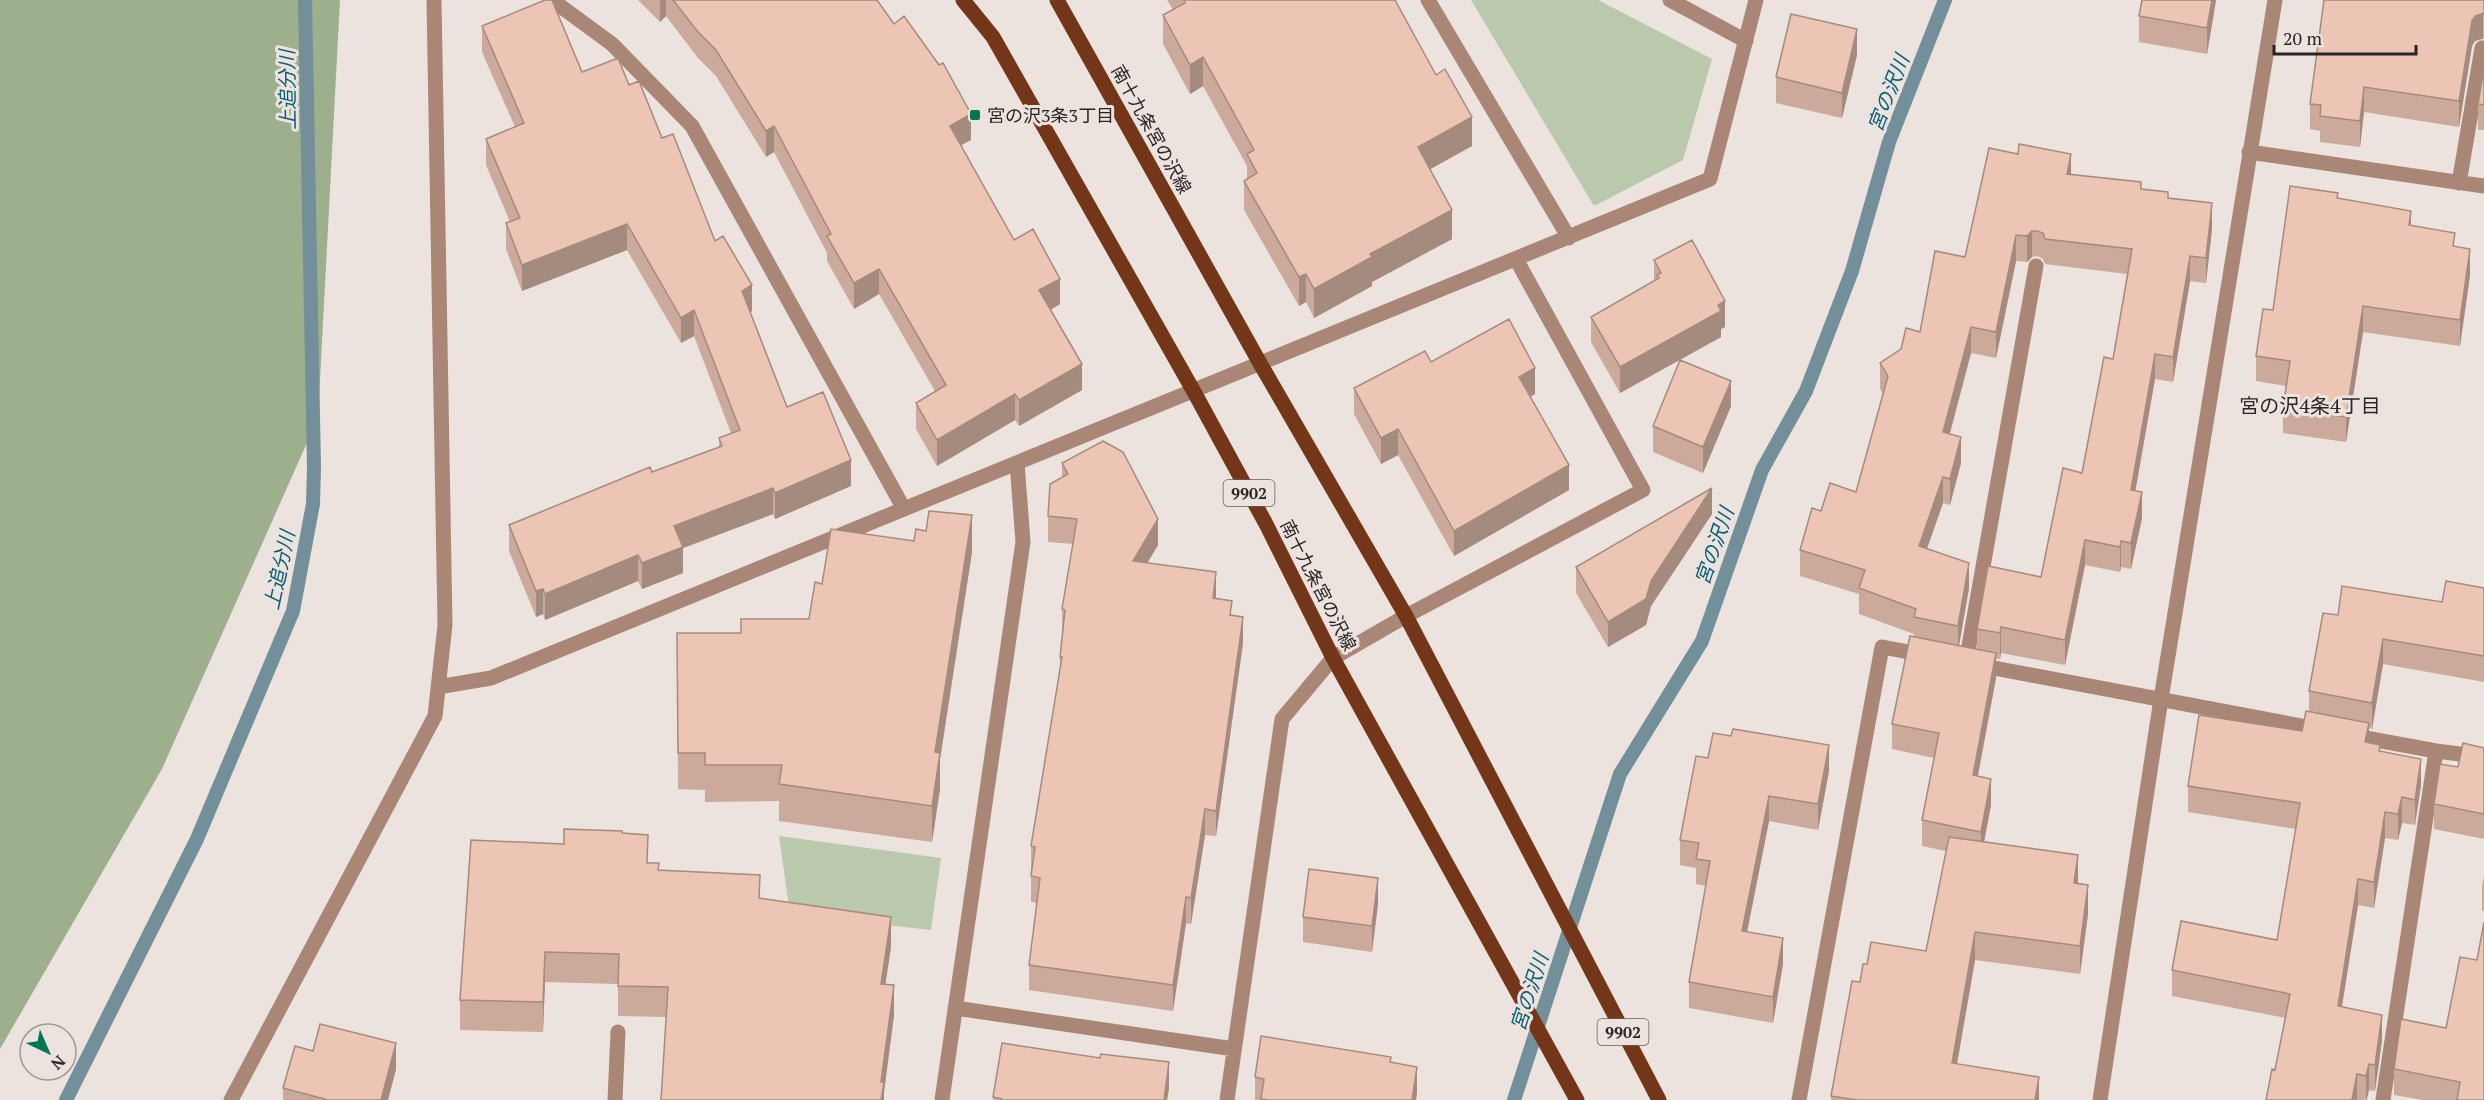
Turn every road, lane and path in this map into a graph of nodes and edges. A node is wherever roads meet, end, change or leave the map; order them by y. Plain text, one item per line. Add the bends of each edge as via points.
1 (434, 0) edge
2 (552, 0) edge
3 (963, 0) edge
4 (1057, 0) edge
5 (1428, 0) edge
6 (1670, 0) edge
7 (1756, 0) edge
8 (2275, 0) edge
9 (1746, 41) junction
10 (2482, 48) dead end
11 (2250, 152) junction
12 (2459, 183) junction
13 (2484, 186) edge
14 (1569, 238) junction
15 (1516, 260) junction
16 (2036, 266) dead end
17 (1260, 365) junction
18 (1193, 390) junction
19 (1017, 463) junction
20 (904, 509) junction
21 (1406, 616) junction
22 (1935, 657) edge
23 (1334, 658) junction
24 (438, 687) junction
25 (2161, 699) junction
26 (2436, 751) junction
27 (2484, 757) edge
28 (955, 1008) junction
29 (618, 1032) dead end
30 (1234, 1049) junction
31 (231, 1100) edge
32 (615, 1100) edge
33 (942, 1100) edge
34 (1227, 1100) edge
35 (1577, 1100) edge
36 (1659, 1100) edge
37 (1799, 1100) edge
38 (2100, 1100) edge
39 (2383, 1100) edge

1 - 24 street via 445,625
2 - 20 street via 612,44 692,126
3 - 18 main road, 南十九条宮の沢線 / 9902 via 993,37
4 - 17 main road, 南十九条宮の沢線 / 9902
5 - 14 street
6 - 9 street
7 - 9 street
8 - 11 street
9 - 14 street via 1710,179
10 - 12 street
11 - 12 street
11 - 25 street
12 - 13 street
14 - 15 street
15 - 17 street
15 - 21 street via 1643,490
16 - 25 street via 1961,662
17 - 18 street
17 - 21 main road, 南十九条宮の沢線 / 9902
18 - 19 street
18 - 23 main road, 南十九条宮の沢線 / 9902
19 - 20 street
19 - 28 street via 1023,542
20 - 24 street via 491,678
21 - 23 street
21 - 36 main road, 南十九条宮の沢線 / 9902
22 - 37 street via 1882,647
23 - 30 street via 1282,719
23 - 35 main road, 南十九条宮の沢線 / 9902
24 - 31 street via 435,716
25 - 26 street
25 - 38 street
26 - 27 street
26 - 39 street
28 - 30 street
28 - 33 street
29 - 32 street
30 - 34 street

